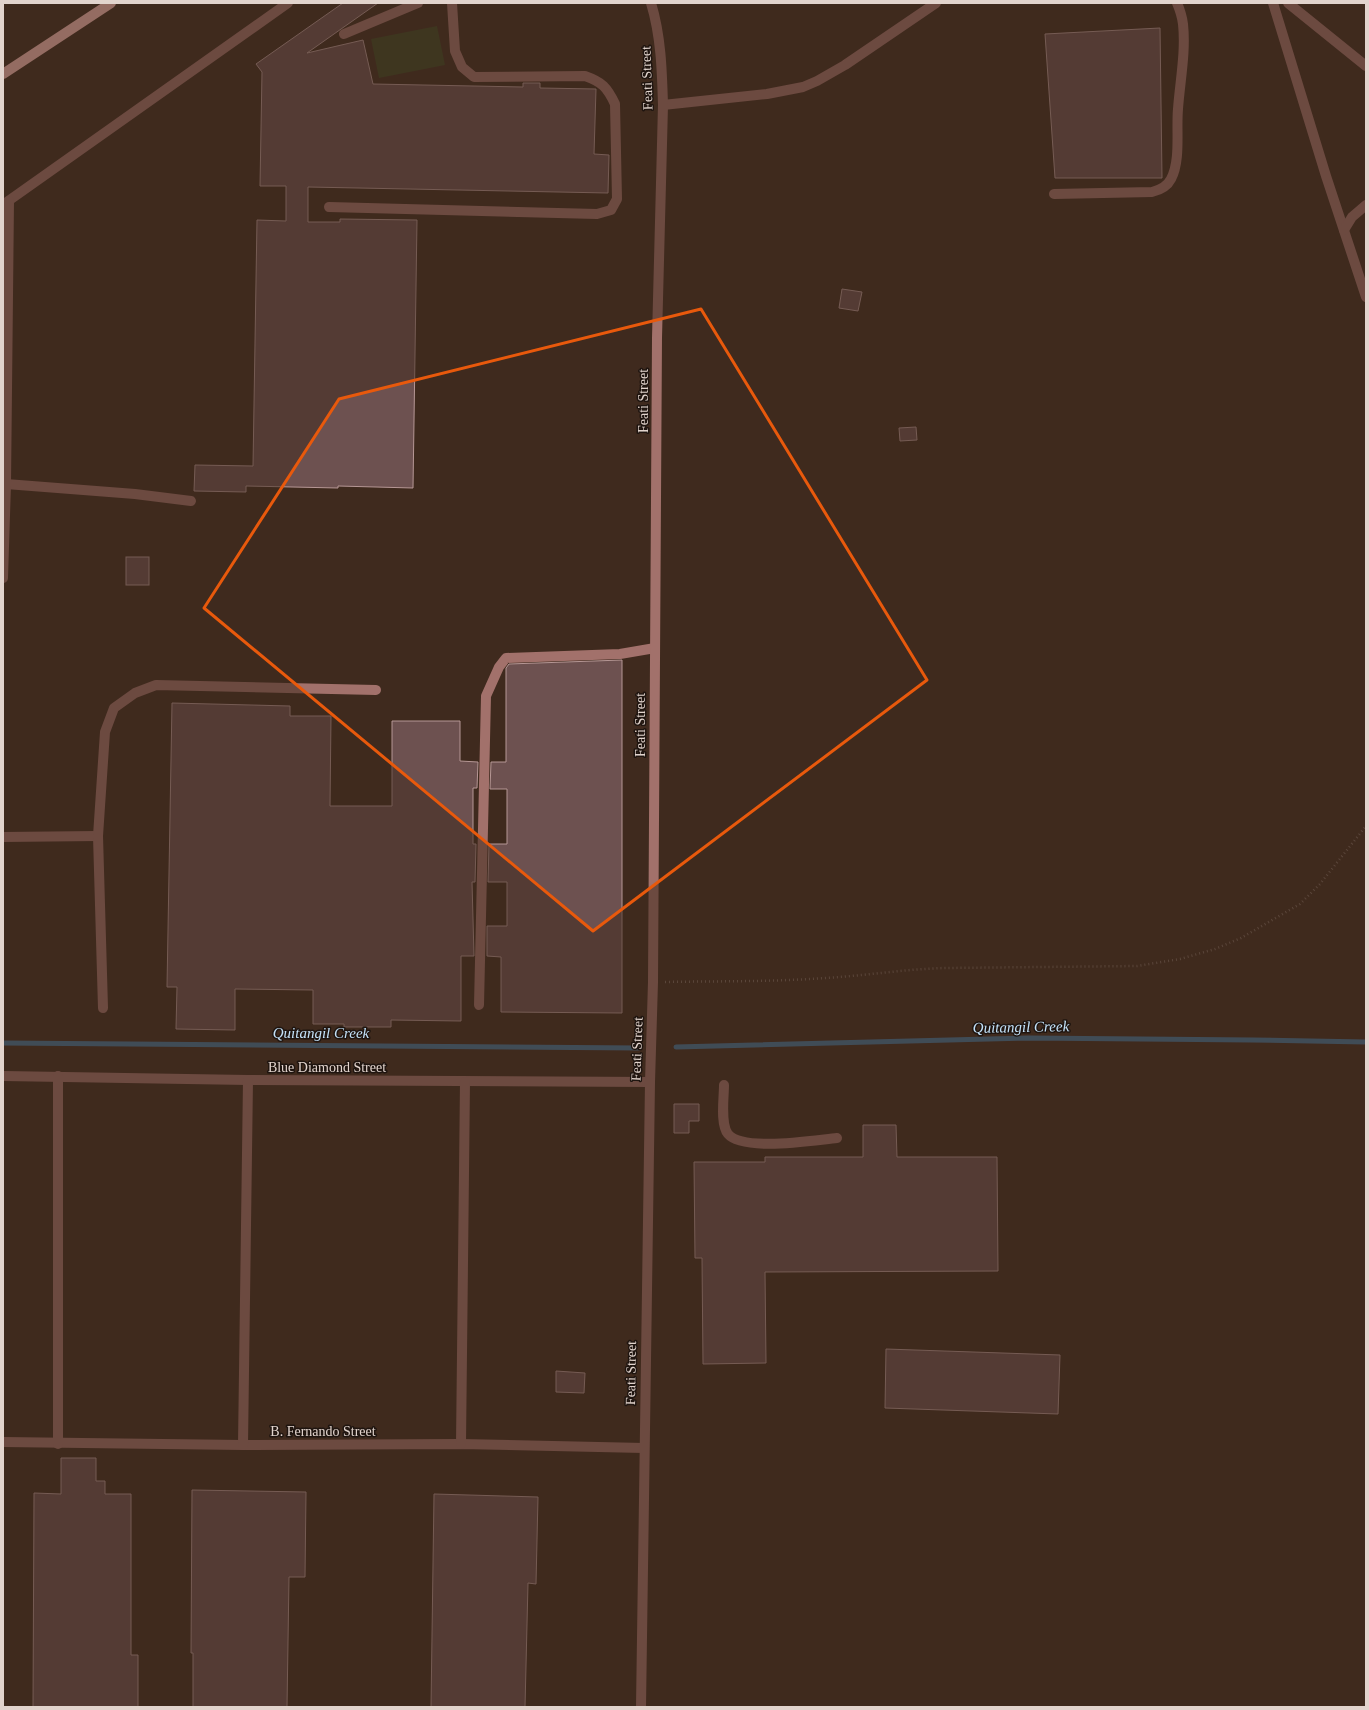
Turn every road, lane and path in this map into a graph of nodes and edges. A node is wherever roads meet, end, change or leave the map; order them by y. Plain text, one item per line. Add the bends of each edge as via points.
1 (112, 3) edge
2 (288, 3) edge
3 (418, 3) edge
4 (452, 3) edge
5 (651, 3) edge
6 (936, 3) edge
7 (1177, 3) edge
8 (1273, 3) edge
9 (1288, 3) edge
10 (344, 34) dead end
11 (1366, 66) edge
12 (3, 74) edge
13 (662, 105) junction
14 (1054, 194) dead end
15 (6, 203) edge
16 (1366, 205) edge
17 (329, 207) dead end
18 (1344, 230) junction
19 (1366, 297) edge
20 (6, 484) junction
21 (191, 500) dead end
22 (3, 578) edge
23 (655, 648) junction
24 (376, 690) dead end
25 (1366, 826) edge
26 (3, 836) edge
27 (98, 836) junction
28 (653, 982) junction
29 (479, 1005) dead end
30 (103, 1008) dead end
31 (3, 1076) edge
32 (58, 1076) junction
33 (248, 1080) junction
34 (465, 1082) junction
35 (650, 1082) junction
36 (724, 1085) dead end
37 (837, 1138) dead end
38 (3, 1442) edge
39 (58, 1444) junction
40 (461, 1444) junction
41 (243, 1445) junction
42 (644, 1448) junction
43 (641, 1707) edge

1 - 12 main road
2 - 15 street
3 - 10 street
4 - 17 street via 455,51 462,67 474,77 585,76 600,82 610,92 615,104 617,199 610,210 597,214
5 - 13 street, Feati Street via 659,38
6 - 13 street via 832,74 803,87 768,94
7 - 14 street via 1182,19 1183,36 1176,159 1171,180 1160,190 1152,192
8 - 18 street
9 - 11 street
13 - 23 street, Feati Street
15 - 20 street
16 - 18 street via 1352,217
18 - 19 street
20 - 21 street
20 - 22 street
23 - 28 street, Feati Street
23 - 29 street via 620,654 506,658 494,678 486,696
24 - 27 street via 156,685 135,693 114,708 105,732
25 - 28 path via 1320,884 1300,904 1227,944 1180,959 1137,966 937,968 782,981
26 - 27 street
27 - 30 street
28 - 35 street, Feati Street
31 - 32 street, Blue Diamond Street
32 - 33 street, Blue Diamond Street
32 - 39 street
33 - 34 street, Blue Diamond Street
33 - 41 street
34 - 35 street, Blue Diamond Street
34 - 40 street
35 - 42 street, Feati Street
36 - 37 street via 724,1121 728,1134 739,1142 760,1144
38 - 39 street, B. Fernando Street
39 - 41 street, B. Fernando Street
40 - 41 street, B. Fernando Street
40 - 42 street, B. Fernando Street
42 - 43 street, Feati Street

